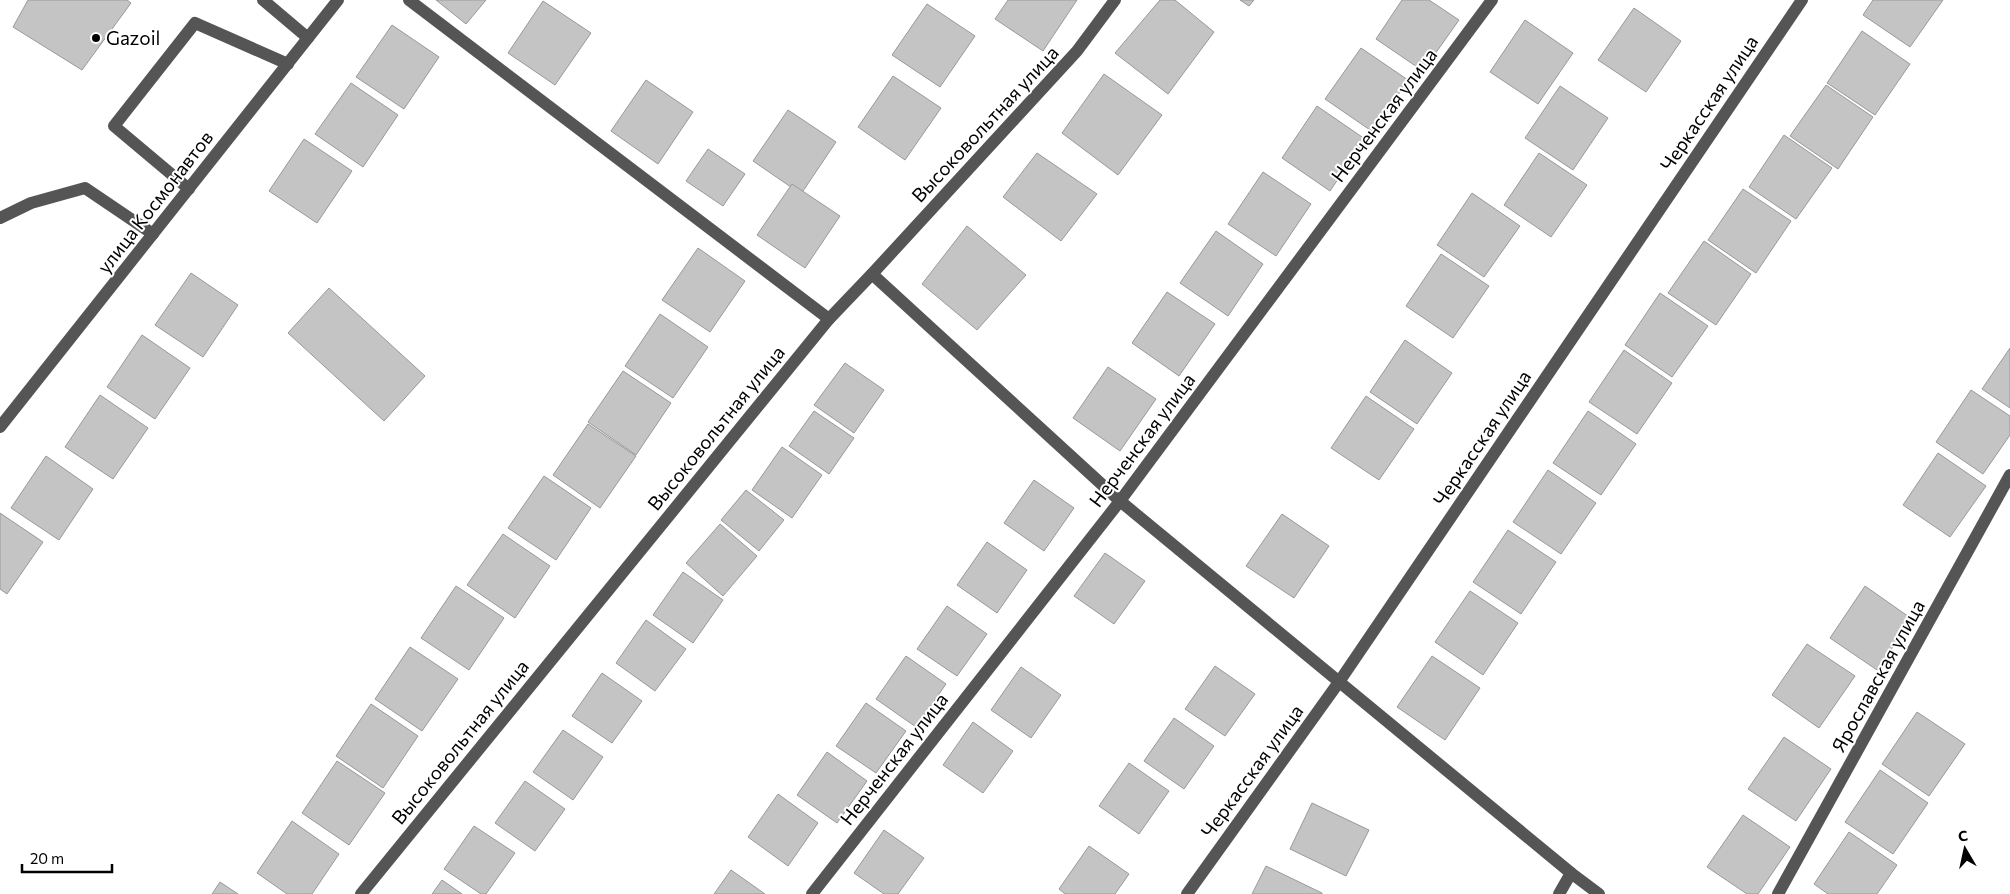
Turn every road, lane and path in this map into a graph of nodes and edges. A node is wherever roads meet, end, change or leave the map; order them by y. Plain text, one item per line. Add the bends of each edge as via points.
1 (263, 0) edge
2 (338, 0) edge
3 (409, 0) edge
4 (1115, 0) edge
5 (1492, 0) edge
6 (1802, 0) edge
7 (308, 38) junction
8 (288, 64) junction
9 (189, 189) junction
10 (0, 218) edge
11 (153, 234) junction
12 (872, 274) junction
13 (829, 319) junction
14 (0, 427) edge
15 (2010, 475) edge
16 (1120, 501) junction
17 (1339, 682) junction
18 (1571, 873) junction
19 (361, 894) edge
20 (812, 894) edge
21 (1187, 894) edge
22 (1559, 894) edge
23 (1599, 894) edge
24 (1778, 894) edge

1 - 7 street
2 - 7 street, улица Космонавтов
3 - 13 street
4 - 12 street, Высоковольтная улица via 1077,51
5 - 16 street, Нерченская улица
6 - 17 street, Черкасская улица
7 - 8 street, улица Космонавтов
8 - 9 street, улица Космонавтов
8 - 9 street via 194,23 114,126
9 - 11 street, улица Космонавтов
10 - 11 street via 31,203 85,188
11 - 14 street, улица Космонавтов
12 - 13 street, Высоковольтная улица
12 - 16 street
13 - 19 street, Высоковольтная улица
15 - 24 street, Ярославская улица
16 - 17 street
16 - 20 street, Нерченская улица
17 - 18 street
17 - 21 street, Черкасская улица
18 - 22 street
18 - 23 street

